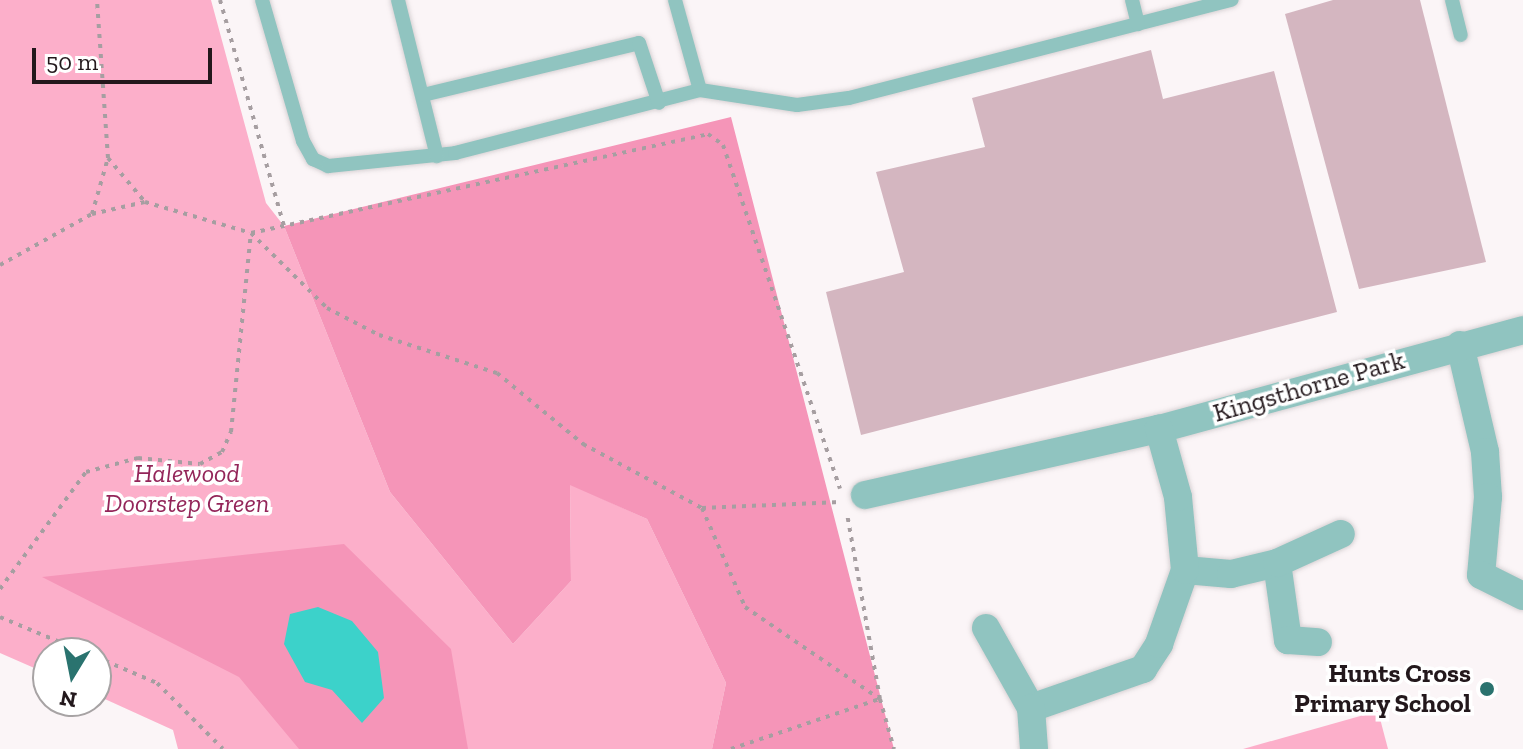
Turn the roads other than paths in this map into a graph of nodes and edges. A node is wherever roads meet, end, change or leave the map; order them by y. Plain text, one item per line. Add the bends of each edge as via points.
1 (262, 0) edge
2 (398, 0) edge
3 (1132, 0) edge
4 (1232, 0) edge
5 (1452, 0) edge
6 (672, 3) edge
7 (1138, 24) junction
8 (1461, 35) dead end
9 (700, 90) junction
10 (423, 95) junction
11 (659, 103) junction
12 (437, 156) junction
13 (1523, 330) edge
14 (1460, 345) junction
15 (1159, 429) junction
16 (855, 499) road end
17 (1341, 534) dead end
18 (1277, 563) junction
19 (1185, 570) junction
20 (1523, 596) edge
21 (986, 628) dead end
22 (1318, 642) dead end
23 (1031, 708) junction
24 (1034, 749) edge

1 - 12 lane via 303,141 313,159 328,166
2 - 10 lane
3 - 7 lane
4 - 7 lane
5 - 8 lane
6 - 9 lane
7 - 9 lane via 836,100 797,105
9 - 11 lane
10 - 11 lane via 639,43
10 - 12 lane
11 - 12 lane
13 - 14 street, Kingsthorne Park
14 - 15 street, Kingsthorne Park
14 - 20 street via 1485,452 1488,497 1481,575
15 - 16 street, Kingsthorne Park
15 - 19 street via 1178,497
17 - 18 street
18 - 19 street via 1231,574
18 - 22 street via 1288,640
19 - 23 street via 1159,644 1143,669
21 - 23 street
23 - 24 street

